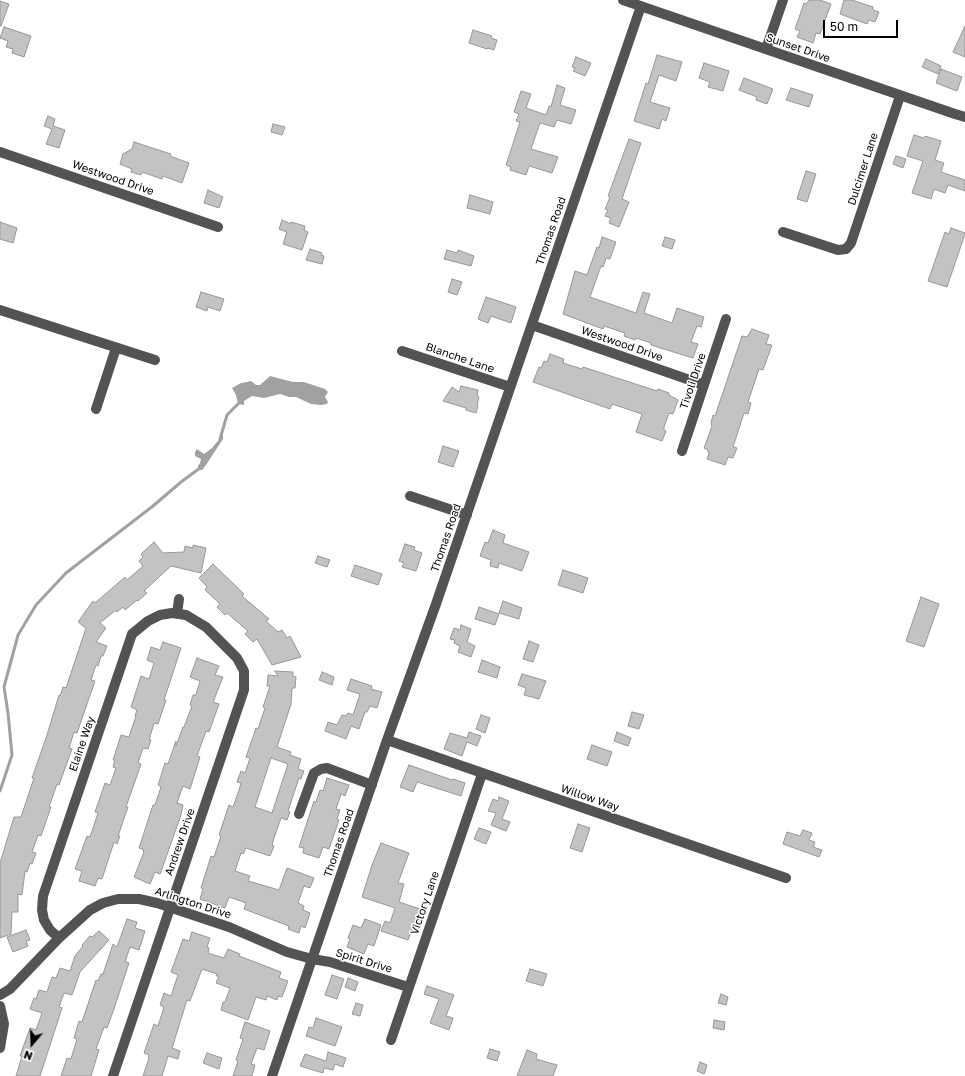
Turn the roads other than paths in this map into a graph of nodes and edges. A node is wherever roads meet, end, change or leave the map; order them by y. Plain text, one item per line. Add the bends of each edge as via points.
1 (623, 0) edge
2 (784, 0) edge
3 (642, 6) junction
4 (766, 49) junction
5 (900, 96) junction
6 (965, 117) edge
7 (0, 152) edge
8 (218, 227) dead end
9 (783, 232) dead end
10 (0, 310) edge
11 (726, 319) dead end
12 (532, 325) junction
13 (116, 348) junction
14 (402, 351) dead end
15 (155, 360) dead end
16 (704, 385) junction
17 (510, 387) junction
18 (96, 410) dead end
19 (682, 452) dead end
20 (410, 496) dead end
21 (466, 515) junction
22 (179, 598) dead end
23 (177, 613) junction
24 (387, 740) junction
25 (482, 774) junction
26 (372, 785) junction
27 (299, 814) dead end
28 (786, 878) dead end
29 (171, 907) junction
30 (59, 938) junction
31 (312, 959) junction
32 (408, 987) junction
33 (0, 995) edge
34 (0, 1006) edge
35 (391, 1040) dead end
36 (0, 1048) edge
37 (113, 1076) edge
38 (272, 1076) edge

1 - 3 street, Sunset Drive
2 - 4 street
3 - 4 street, Sunset Drive
3 - 12 street, Thomas Road
4 - 5 street, Sunset Drive
5 - 6 street, Sunset Drive
5 - 9 street, Dulcimer Lane via 851,243 846,249 838,250
7 - 8 street, Westwood Drive
10 - 13 street
11 - 16 street, Tivoli Drive
12 - 16 street, Westwood Drive
12 - 17 street, Thomas Road
13 - 15 street
13 - 18 street
14 - 17 street, Blanche Lane
16 - 19 street, Tivoli Drive
17 - 21 street, Thomas Road
20 - 21 street
21 - 24 street, Thomas Road
22 - 23 street
23 - 29 street, Andrew Drive via 186,615 206,627 237,658 244,671 244,690
23 - 30 street, Elaine Way via 160,615 132,634 44,896 44,920
24 - 25 street, Willow Way
24 - 26 street, Thomas Road
25 - 28 street, Willow Way
25 - 32 street, Victory Lane
26 - 27 street via 327,768 321,769 314,773
26 - 31 street, Thomas Road
29 - 30 street, Arlington Drive via 138,899 118,899 103,903 90,910
29 - 31 street, Arlington Drive via 229,927 287,952
29 - 37 street, Andrew Drive
30 - 33 street, Arlington Drive via 10,989
31 - 32 street, Spirit Drive via 330,962
31 - 38 street, Thomas Road
32 - 35 street, Victory Lane
34 - 36 street via 4,1024

